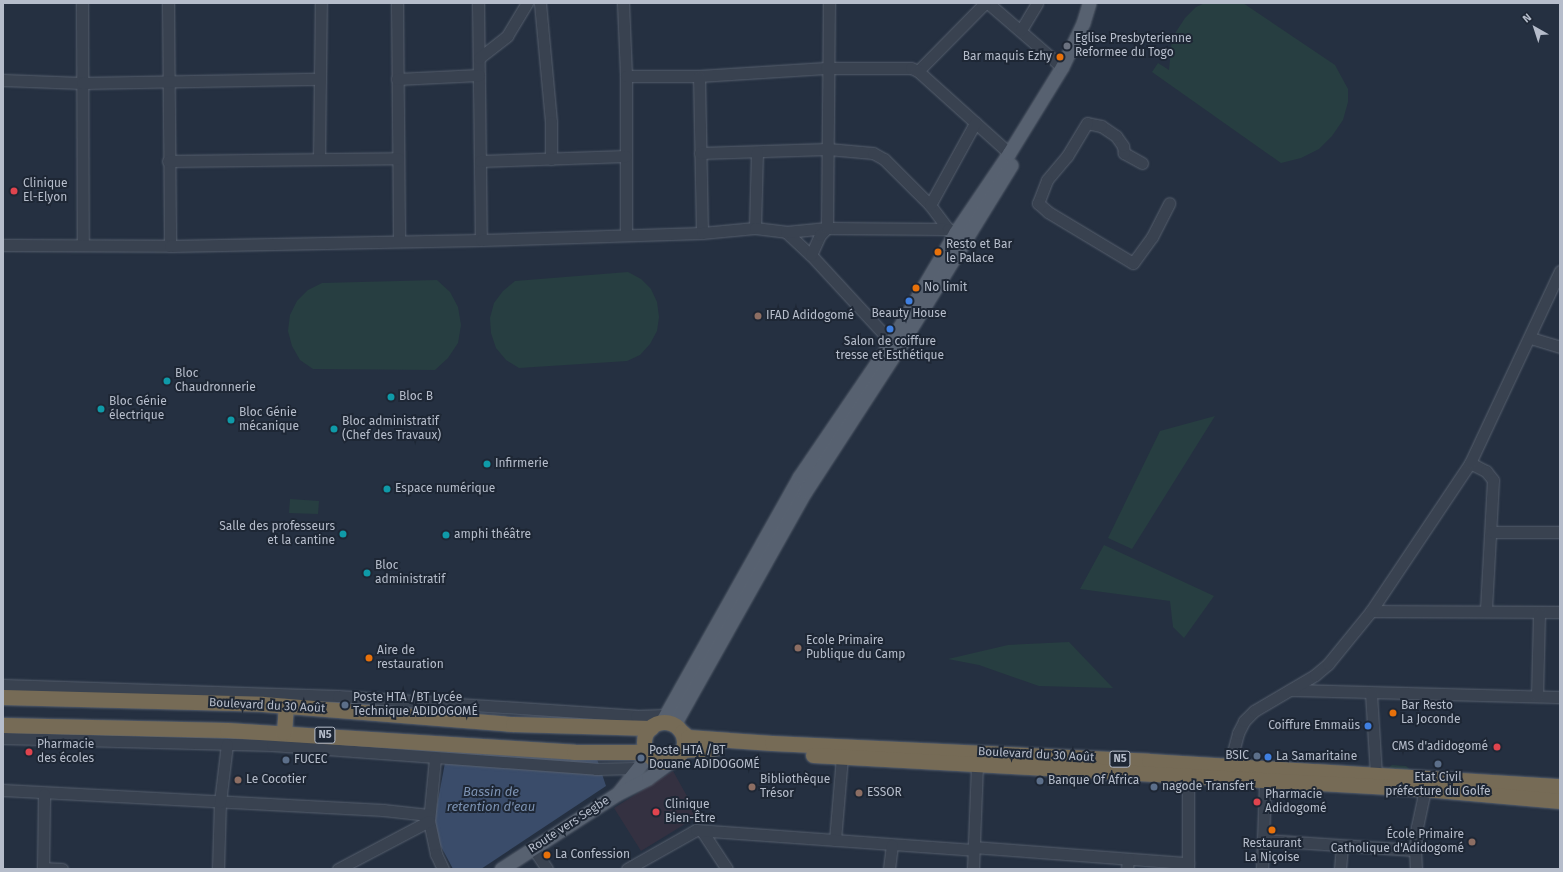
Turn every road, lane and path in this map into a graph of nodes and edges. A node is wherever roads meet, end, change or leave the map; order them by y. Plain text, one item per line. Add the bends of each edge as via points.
1 (82, 3) edge
2 (168, 3) edge
3 (321, 3) edge
4 (397, 3) edge
5 (478, 3) edge
6 (527, 3) edge
7 (540, 3) edge
8 (623, 3) edge
9 (829, 3) edge
10 (985, 3) edge
11 (988, 3) edge
12 (1037, 3) edge
13 (1088, 3) edge
14 (1097, 3) edge
15 (1022, 30) junction
16 (479, 58) junction
17 (1062, 67) junction
18 (826, 68) junction
19 (918, 71) junction
20 (479, 75) junction
21 (626, 76) junction
22 (699, 76) junction
23 (320, 79) junction
24 (397, 79) junction
25 (3, 80) edge
26 (82, 82) junction
27 (167, 82) junction
28 (974, 123) junction
29 (828, 149) junction
30 (757, 152) junction
31 (700, 153) junction
32 (1009, 153) junction
33 (626, 156) junction
34 (398, 158) junction
35 (319, 159) junction
36 (551, 159) junction
37 (168, 161) junction
38 (480, 161) junction
39 (1142, 163) dead end
40 (1169, 204) dead end
41 (930, 205) junction
42 (755, 228) junction
43 (827, 228) junction
44 (786, 232) junction
45 (702, 233) junction
46 (956, 233) junction
47 (626, 235) junction
48 (481, 240) junction
49 (399, 241) junction
50 (83, 244) junction
51 (3, 245) edge
52 (170, 246) junction
53 (812, 255) junction
54 (1560, 271) edge
55 (1531, 338) junction
56 (894, 346) junction
57 (1560, 347) edge
58 (1470, 463) junction
59 (1492, 532) junction
60 (1560, 532) edge
61 (1371, 611) junction
62 (1486, 611) junction
63 (1560, 612) edge
64 (1539, 613) junction
65 (3, 684) edge
66 (1291, 690) junction
67 (1370, 693) junction
68 (1538, 696) junction
69 (3, 697) edge
70 (1560, 697) edge
71 (286, 706) junction
72 (666, 724) junction
73 (3, 725) edge
74 (284, 733) junction
75 (3, 738) edge
76 (227, 744) junction
77 (648, 753) junction
78 (678, 755) junction
79 (842, 757) junction
80 (435, 758) junction
81 (977, 766) junction
82 (1229, 767) junction
83 (636, 768) junction
84 (1149, 768) junction
85 (1265, 775) junction
86 (1188, 777) junction
87 (1376, 780) junction
88 (1560, 786) edge
89 (1425, 789) junction
90 (3, 790) edge
91 (44, 794) junction
92 (617, 794) junction
93 (1560, 801) edge
94 (220, 802) junction
95 (429, 818) junction
96 (702, 830) junction
97 (834, 840) junction
98 (1264, 840) junction
99 (892, 845) junction
100 (1342, 846) junction
101 (533, 848) junction
102 (973, 848) junction
103 (1415, 850) junction
104 (1127, 864) edge
105 (1188, 866) edge
106 (43, 868) edge
107 (631, 868) edge
108 (62, 869) edge
109 (218, 869) edge
110 (338, 869) edge
111 (443, 869) edge
112 (501, 869) edge
113 (547, 869) edge
114 (727, 869) edge
115 (889, 869) edge
116 (973, 869) edge
117 (1262, 869) edge
118 (1340, 869) edge
119 (1416, 869) edge

1 - 26 street
2 - 27 street
3 - 23 street
4 - 24 street
5 - 16 street
6 - 16 street via 508,36
7 - 36 street via 551,122
8 - 21 street
9 - 18 street
10 - 19 street
11 - 15 street
12 - 15 street
13 - 17 main road via 1083,23
14 - 46 main road via 1090,27 1069,72
15 - 17 street
16 - 20 street
17 - 32 main road
18 - 19 street via 911,68
18 - 22 street
18 - 29 street
19 - 28 street
20 - 24 street
20 - 38 street
21 - 22 street
21 - 33 street
22 - 31 street
23 - 27 street
23 - 35 street
24 - 34 street
25 - 26 street
26 - 27 street
26 - 50 street
27 - 37 street
28 - 32 street
28 - 41 street
29 - 30 street
29 - 41 street via 879,155
29 - 43 street
30 - 31 street
30 - 42 street
31 - 45 street
32 - 46 main road
33 - 36 street
33 - 47 street
34 - 35 street
34 - 49 street
35 - 37 street
36 - 38 street
37 - 52 street
38 - 48 street
39 - 40 street via 1124,153 1123,146 1116,136 1101,126 1087,123 1067,156 1047,180 1038,203 1048,212 1132,263 1152,238
41 - 46 street
42 - 44 street
42 - 45 street
43 - 44 street
43 - 46 street
43 - 53 street via 820,235
44 - 53 street
45 - 47 street
46 - 56 main road
47 - 48 street
48 - 49 street
49 - 52 street
50 - 51 street
50 - 52 street
53 - 56 street
54 - 55 street
55 - 57 street
55 - 58 street
56 - 72 main road
58 - 59 street via 1486,472 1493,480
58 - 61 street
59 - 60 street
59 - 62 street
61 - 62 street
61 - 66 street via 1328,664
62 - 64 street
63 - 64 street
64 - 68 street
65 - 72 street via 338,696 636,716
66 - 67 street
66 - 82 street via 1268,701 1244,721 1238,732
67 - 68 street
67 - 87 street
68 - 70 street
69 - 71 highway, Boulevard du 30 Août / N5
71 - 72 highway, Boulevard du 30 Août / N5 via 513,724
71 - 74 highway
72 - 77 highway via 645,739
72 - 78 highway via 684,741
72 - 84 highway, Boulevard du 30 Août / N5 via 688,737
73 - 74 highway, N5
74 - 77 highway, N5 via 574,752
75 - 76 street
76 - 80 street via 272,745
76 - 94 street
77 - 78 highway, N5 via 662,762
77 - 83 main road, Route vers Segbe
78 - 79 highway, Boulevard du 30 Août / N5 via 716,748
78 - 92 main road, Route vers Segbe via 648,778
79 - 81 highway, Boulevard du 30 Août / N5
79 - 97 street
80 - 83 street via 596,769
80 - 95 street
81 - 84 highway, Boulevard du 30 Août / N5
81 - 102 street
82 - 84 highway, Boulevard du 30 Août / N5
82 - 85 highway, Boulevard du 30 Août / N5
83 - 92 main road, Route vers Segbe
84 - 86 highway, Boulevard du 30 Août / N5
85 - 86 highway, Boulevard du 30 Août / N5
85 - 87 highway, Boulevard du 30 Août / N5
85 - 98 street
86 - 105 street
87 - 88 highway, Boulevard du 30 Août / N5
87 - 89 highway, Boulevard du 30 Août / N5
89 - 93 highway, Boulevard du 30 Août / N5
89 - 103 street
90 - 91 street
91 - 94 street
91 - 106 street
92 - 101 main road, Route vers Segbe
94 - 95 street via 383,810
94 - 109 street
95 - 110 street
95 - 111 street via 436,854
96 - 97 street
96 - 107 street via 689,832
96 - 114 street
97 - 99 street
98 - 100 street
98 - 117 street
99 - 102 street
99 - 115 street
100 - 103 street
100 - 118 street
101 - 112 main road, Route vers Segbe
101 - 113 street
102 - 104 street
102 - 116 street
103 - 119 street
104 - 105 street
106 - 108 street

